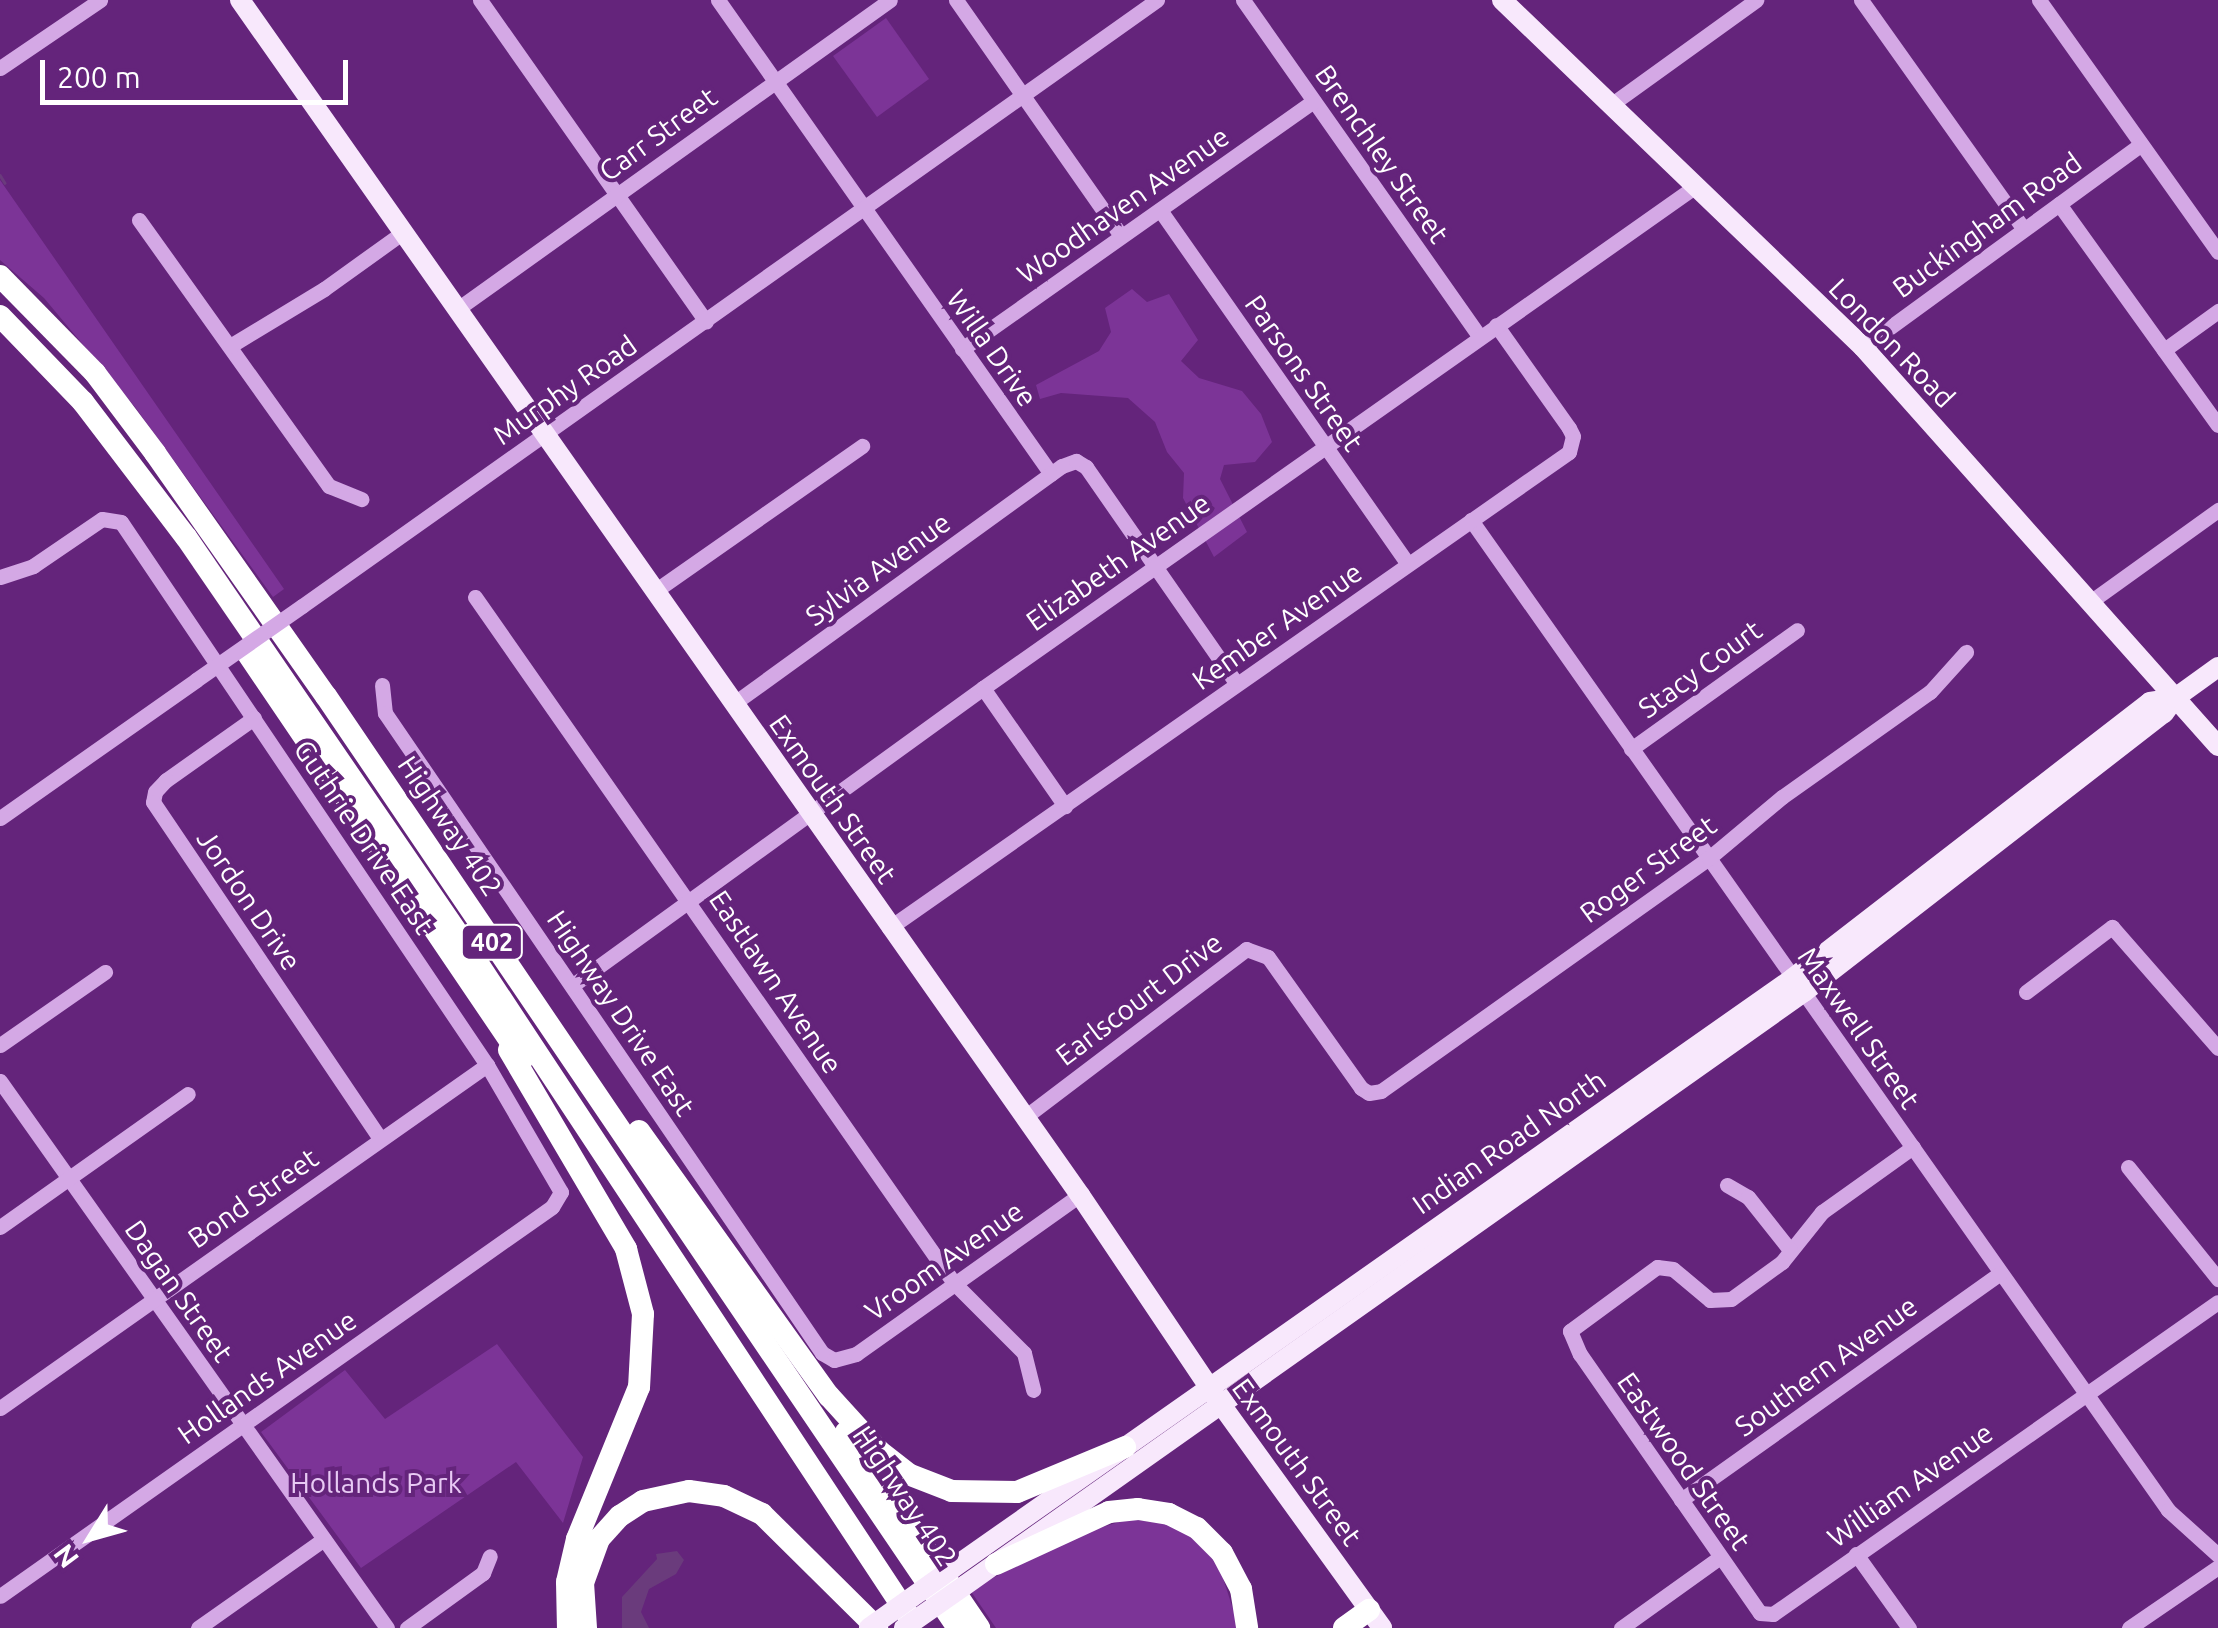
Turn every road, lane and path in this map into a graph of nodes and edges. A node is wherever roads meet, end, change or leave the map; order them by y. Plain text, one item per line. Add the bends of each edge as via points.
1 (100, 0) edge
2 (240, 0) edge
3 (480, 0) edge
4 (718, 0) edge
5 (890, 0) edge
6 (956, 0) edge
7 (1157, 0) edge
8 (1243, 0) edge
9 (1502, 0) edge
10 (1756, 0) edge
11 (1861, 0) edge
12 (2039, 0) edge
13 (0, 68) edge
14 (775, 81) junction
15 (1022, 95) junction
16 (1314, 101) junction
17 (1612, 104) junction
18 (2141, 144) junction
19 (1696, 186) junction
20 (615, 196) junction
21 (2059, 204) junction
22 (863, 209) junction
23 (1160, 210) junction
24 (139, 220) dead end
25 (2024, 230) junction
26 (402, 232) junction
27 (1121, 236) junction
28 (2218, 252) edge
29 (0, 276) edge
30 (456, 310) junction
31 (2218, 311) edge
32 (0, 316) edge
33 (706, 322) junction
34 (0, 325) edge
35 (1496, 326) junction
36 (1480, 337) junction
37 (230, 346) junction
38 (1863, 347) junction
39 (962, 349) junction
40 (2164, 350) junction
41 (2218, 425) edge
42 (544, 434) junction
43 (862, 446) dead end
44 (1326, 446) junction
45 (1051, 474) junction
46 (362, 499) dead end
47 (2218, 510) edge
48 (1471, 520) junction
49 (1408, 564) junction
50 (1155, 566) junction
51 (0, 577) edge
52 (655, 591) junction
53 (475, 597) dead end
54 (2090, 602) junction
55 (1798, 630) dead end
56 (1966, 652) dead end
57 (2218, 666) edge
58 (1238, 684) junction
59 (382, 685) dead end
60 (983, 688) junction
61 (326, 696) junction
62 (2175, 698) junction
63 (733, 704) junction
64 (254, 718) junction
65 (2218, 746) edge
66 (1631, 749) junction
67 (1065, 806) junction
68 (811, 812) junction
69 (0, 818) edge
70 (1708, 858) junction
71 (691, 900) junction
72 (889, 928) junction
73 (469, 950) junction
74 (104, 972) dead end
75 (572, 985) junction
76 (1798, 985) junction
77 (2026, 992) dead end
78 (481, 1004) junction
79 (0, 1045) edge
80 (2218, 1048) edge
81 (487, 1065) junction
82 (1350, 1073) joint
83 (0, 1081) edge
84 (188, 1094) dead end
85 (1025, 1118) junction
86 (380, 1138) junction
87 (1914, 1148) junction
88 (2128, 1167) dead end
89 (68, 1178) junction
90 (1727, 1185) dead end
91 (1080, 1196) junction
92 (560, 1197) joint
93 (0, 1227) edge
94 (1790, 1250) junction
95 (2000, 1272) junction
96 (2218, 1279) edge
97 (954, 1283) junction
98 (154, 1298) junction
99 (2218, 1302) edge
100 (766, 1312) junction
101 (834, 1360) joint
102 (1033, 1390) dead end
103 (1214, 1394) junction
104 (2084, 1394) junction
105 (0, 1408) edge
106 (244, 1424) junction
107 (1125, 1446) junction
108 (1681, 1500) junction
109 (324, 1539) junction
110 (1856, 1554) junction
111 (2218, 1555) edge
112 (490, 1556) dead end
113 (1720, 1557) junction
114 (996, 1564) junction
115 (2218, 1567) edge
116 (958, 1577) junction
117 (0, 1596) edge
118 (1766, 1615) joint
119 (1376, 1619) edge
120 (207, 1626) edge
121 (387, 1628) edge
122 (407, 1628) edge
123 (568, 1628) edge
124 (586, 1628) edge
125 (869, 1628) edge
126 (877, 1628) edge
127 (904, 1628) edge
128 (916, 1628) edge
129 (929, 1628) edge
130 (958, 1628) edge
131 (978, 1628) edge
132 (1247, 1628) edge
133 (1344, 1628) edge
134 (1621, 1628) edge
135 (1909, 1628) edge
136 (2129, 1628) edge

1 - 13 street
2 - 26 main road, Exmouth Street
3 - 20 street
4 - 14 street, Willa Drive
5 - 14 street, Carr Street
6 - 15 street
7 - 15 street, Murphy Road
8 - 16 street, Brenchley Street
9 - 17 main road, London Road
10 - 17 street
11 - 25 street
12 - 18 street
14 - 20 street, Carr Street
14 - 22 street, Willa Drive
15 - 22 street, Murphy Road
15 - 27 street
16 - 23 street, Woodhaven Avenue
16 - 36 street, Brenchley Street
17 - 19 main road, London Road
18 - 21 street, Buckingham Road
18 - 28 street
19 - 35 street, Elizabeth Avenue
19 - 38 main road, London Road
20 - 30 street, Carr Street
20 - 33 street
21 - 25 street, Buckingham Road
21 - 40 street
22 - 33 street, Murphy Road
22 - 39 street, Willa Drive
23 - 27 street, Woodhaven Avenue
23 - 44 street, Parsons Street
24 - 37 street
25 - 38 street, Buckingham Road
26 - 30 main road, Exmouth Street
26 - 37 street
27 - 39 street, Woodhaven Avenue
29 - 61 highway, Highway 402 / 402 via 95,373
30 - 42 main road, Exmouth Street
31 - 40 street
32 - 73 highway, Highway 402 / 402 via 83,402 152,490
33 - 42 street, Murphy Road
34 - 78 highway via 126,476
35 - 36 street, Elizabeth Avenue
35 - 48 street, Kember Avenue via 1568,428 1572,444
36 - 44 street, Elizabeth Avenue
37 - 46 street via 328,486
38 - 54 main road, London Road
39 - 45 street, Willa Drive
40 - 41 street
42 - 52 main road, Exmouth Street
42 - 69 street, Murphy Road, bridge
43 - 52 street
44 - 49 street, Parsons Street
44 - 50 street, Elizabeth Avenue
45 - 50 street via 1082,463
45 - 63 street, Sylvia Avenue
47 - 54 street
48 - 49 street, Kember Avenue
48 - 66 street, Maxwell Street
49 - 58 street, Kember Avenue
50 - 58 street
50 - 60 street, Elizabeth Avenue
51 - 64 street, Guthrie Drive East via 32,566 109,518 126,528
52 - 63 main road, Exmouth Street
53 - 71 street, Eastlawn Avenue
54 - 62 main road, London Road
55 - 66 street, Stacy Court
56 - 70 street, Roger Street via 1930,692
57 - 62 main road, Indian Road North
58 - 67 street, Kember Avenue
59 - 75 street, Highway Drive East via 385,713
60 - 67 street
60 - 68 street, Elizabeth Avenue
61 - 100 highway
61 - 130 highway, Highway 402 / 402
62 - 65 main road, London Road
62 - 76 main road, Indian Road North via 2150,702
63 - 68 main road, Exmouth Street
64 - 81 street, Guthrie Drive East
64 - 86 street, Jordon Drive via 166,780 153,802
66 - 70 street, Maxwell Street
67 - 72 street, Kember Avenue
68 - 71 street, Elizabeth Avenue
68 - 72 main road, Exmouth Street
70 - 76 street, Maxwell Street
70 - 82 street, Roger Street via 1381,1091 1365,1092
71 - 75 street, Elizabeth Avenue
71 - 97 street, Eastlawn Avenue
72 - 85 main road, Exmouth Street
73 - 128 highway, Highway 402 / 402
73 - 129 highway
74 - 79 street
75 - 101 street, Highway Drive East via 822,1352
76 - 87 street, Maxwell Street
76 - 103 main road, Indian Road North
77 - 80 street via 2112,928
78 - 123 highway via 603,1206 641,1293 646,1336 639,1387 577,1539 567,1582
78 - 127 highway
81 - 86 street, Bond Street
81 - 92 street, Guthrie Drive East
82 - 85 street, Earlscourt Drive via 1268,957 1246,949
83 - 89 street, Dagan Street
84 - 89 street
85 - 91 main road, Exmouth Street
86 - 98 street, Bond Street
87 - 94 street via 1822,1212
87 - 95 street, Maxwell Street
88 - 96 street
89 - 93 street
89 - 98 street, Dagan Street
90 - 94 street via 1748,1198
91 - 97 street, Vroom Avenue
91 - 103 main road, Exmouth Street
92 - 106 street, Hollands Avenue
94 - 108 street, Eastwood Street via 1776,1268 1725,1303 1710,1300 1672,1269 1657,1267 1570,1331
95 - 104 street, Maxwell Street
95 - 108 street, Southern Avenue
97 - 101 street, Vroom Avenue via 856,1354
97 - 102 street, Eastlawn Avenue via 1024,1352
98 - 105 street, Bond Street
98 - 106 street, Dagan Street
99 - 104 street, William Avenue
100 - 107 highway via 866,1437 900,1468 938,1488 1016,1492
100 - 131 highway
103 - 107 main road, Indian Road North
103 - 114 main road, Indian Road North
103 - 119 main road, Exmouth Street
104 - 110 street, William Avenue
104 - 111 street, Maxwell Street via 2168,1510
106 - 109 street, Dagan Street
106 - 117 street, Hollands Avenue
107 - 116 main road, Indian Road North
108 - 113 street, Eastwood Street
109 - 120 street
109 - 121 street, Dagan Street
110 - 118 street, William Avenue
110 - 135 street
112 - 122 street via 483,1572
113 - 118 street, Eastwood Street
113 - 134 street
114 - 116 main road, Indian Road North
114 - 132 highway via 1109,1512 1169,1514 1222,1552 1241,1588
115 - 136 street
116 - 125 main road, Indian Road North, bridge
116 - 127 main road, Indian Road North, bridge
119 - 133 highway
124 - 126 highway via 583,1583 600,1539 643,1502 688,1490 724,1496 762,1514

